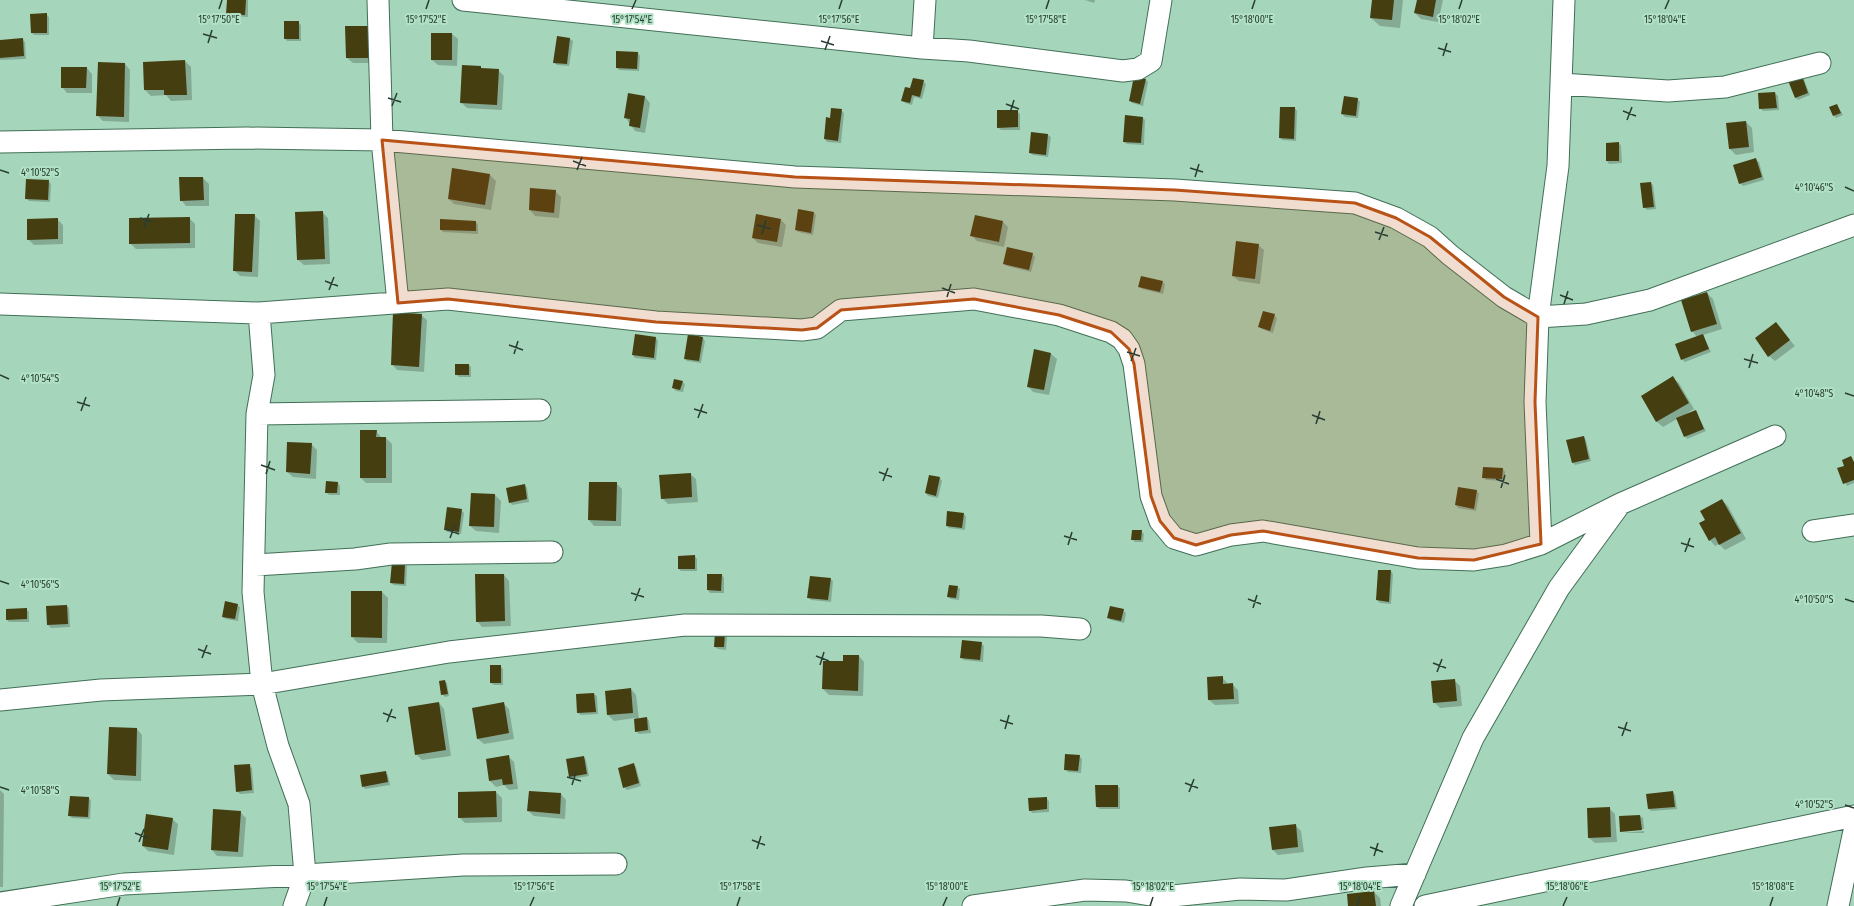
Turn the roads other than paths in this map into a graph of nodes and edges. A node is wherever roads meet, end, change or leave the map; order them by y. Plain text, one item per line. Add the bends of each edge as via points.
1 (378, 0) edge
2 (463, 0) edge
3 (925, 0) edge
4 (1161, 0) edge
5 (1564, 0) edge
6 (922, 48) junction
7 (1820, 63) dead end
8 (1561, 84) junction
9 (382, 140) junction
10 (0, 142) edge
11 (1854, 225) edge
12 (398, 303) junction
13 (0, 304) edge
14 (259, 313) junction
15 (1538, 317) junction
16 (540, 410) dead end
17 (257, 414) junction
18 (1775, 436) dead end
19 (1620, 504) junction
20 (1854, 525) edge
21 (1814, 531) dead end
22 (1541, 544) junction
23 (552, 552) dead end
24 (255, 565) junction
25 (1080, 629) dead end
26 (262, 684) junction
27 (0, 700) edge
28 (1854, 816) edge
29 (1854, 831) edge
30 (616, 864) dead end
31 (1415, 874) junction
32 (305, 875) junction
33 (0, 903) edge
34 (294, 906) edge
35 (973, 906) edge
36 (1401, 906) edge
37 (1424, 906) edge
38 (1838, 906) edge

1 - 9 street
2 - 6 street
3 - 6 street
4 - 6 street via 1151,62 1138,69 1123,71 969,51
5 - 8 street
7 - 8 street via 1725,87 1668,91
8 - 15 street via 1558,166
9 - 10 street via 247,138
9 - 12 street
9 - 15 street via 795,177 1175,190 1355,203 1396,218 1430,237 1504,297
11 - 15 street via 1650,300 1586,314
12 - 14 street
12 - 22 street via 448,299 656,322 802,330 817,328 841,310 974,299 1059,315 1111,332 1130,348 1151,496 1160,521 1174,538 1196,545 1231,535 1263,532 1418,558 1474,560
13 - 14 street
14 - 17 street via 264,375
15 - 22 street via 1535,402
16 - 17 street
17 - 24 street
18 - 19 street
19 - 22 street
19 - 31 street via 1559,588 1473,738
20 - 21 street
23 - 24 street via 391,554
24 - 26 street via 253,592
25 - 26 street via 1041,626 685,625 449,652
26 - 27 street via 101,690
26 - 32 street via 278,746 299,804
28 - 37 street
29 - 38 street
30 - 32 street via 463,865
31 - 35 street via 1286,890 1240,889 1162,897 1126,891 1085,890
31 - 36 street
32 - 33 street via 124,884
32 - 34 street

